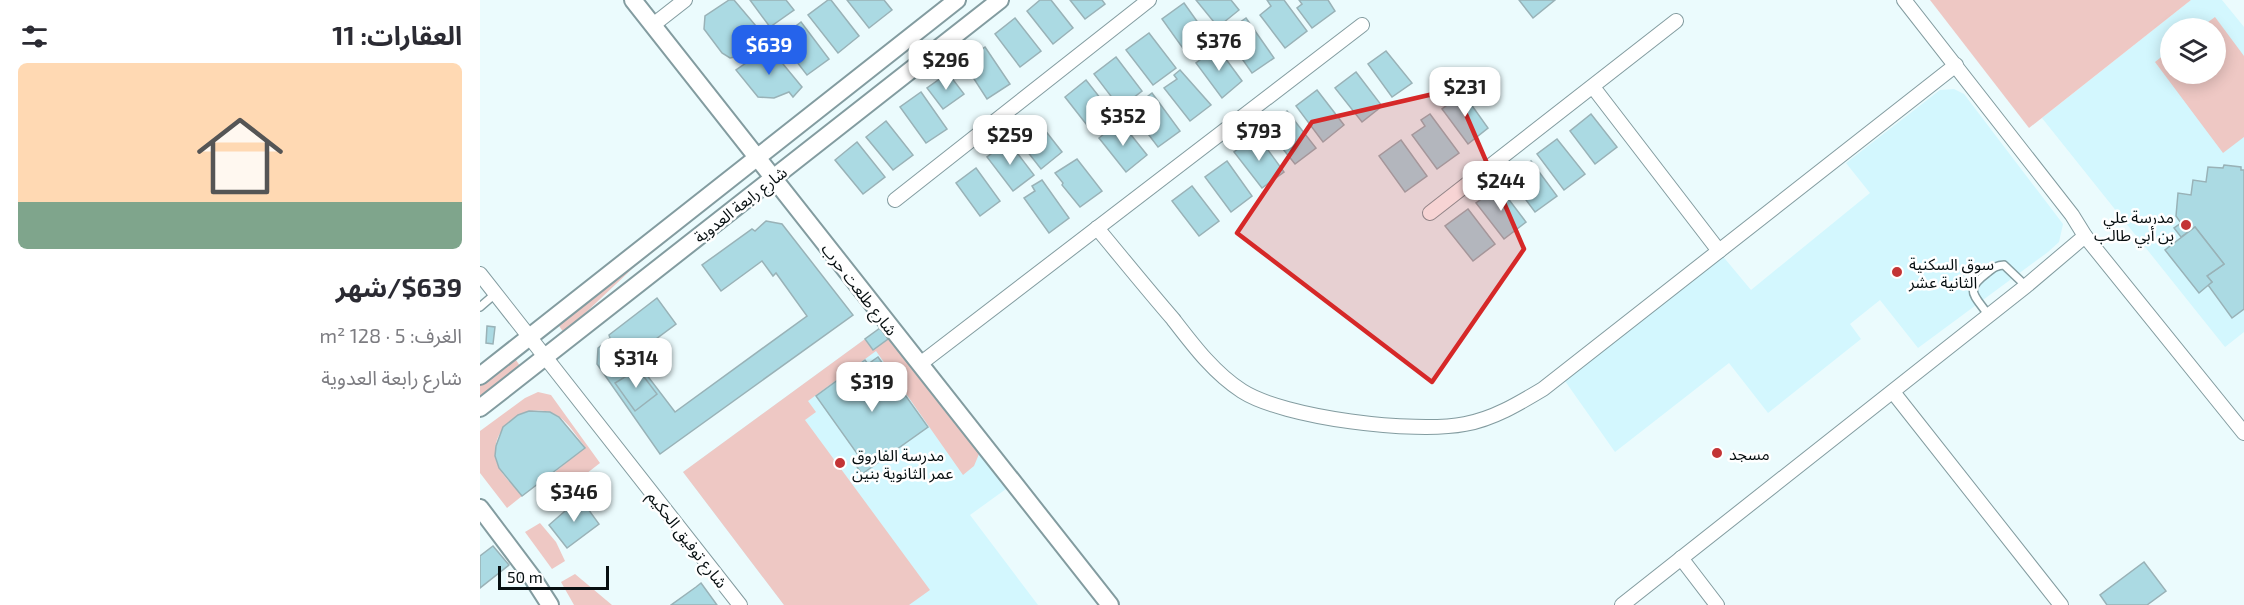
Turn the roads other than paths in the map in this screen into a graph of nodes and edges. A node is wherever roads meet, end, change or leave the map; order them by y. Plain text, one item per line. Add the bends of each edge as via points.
1 (633, 0) edge
2 (685, 0) edge
3 (957, 0) edge
4 (1000, 0) edge
5 (1149, 0) edge
6 (1904, 0) edge
7 (1676, 21) dead end
8 (653, 25) junction
9 (1362, 25) dead end
10 (1956, 65) junction
11 (1593, 87) junction
12 (757, 158) junction
13 (773, 178) junction
14 (895, 200) dead end
15 (1430, 213) dead end
16 (1097, 228) junction
17 (2085, 236) junction
18 (1719, 251) junction
19 (480, 274) edge
20 (2026, 286) junction
21 (495, 294) junction
22 (480, 307) edge
23 (1989, 316) junction
24 (529, 337) junction
25 (545, 357) junction
26 (920, 364) junction
27 (480, 376) edge
28 (1893, 392) junction
29 (480, 408) edge
30 (2244, 433) edge
31 (480, 508) edge
32 (1682, 558) junction
33 (550, 605) edge
34 (740, 605) edge
35 (1110, 605) edge
36 (1622, 605) edge
37 (1717, 605) edge
38 (2061, 605) edge

1 - 8 street, شارع طلعت حرب
2 - 8 street
3 - 12 street, شارع رابعة العدوية
4 - 13 street, شارع رابعة العدوية
5 - 14 street
6 - 10 street
7 - 11 street
8 - 12 street, شارع طلعت حرب
9 - 16 street
10 - 17 street
10 - 18 street
11 - 15 street
11 - 18 street
12 - 13 street, شارع طلعت حرب
12 - 24 street, شارع رابعة العدوية
13 - 25 street, شارع رابعة العدوية
13 - 26 street, شارع طلعت حرب
16 - 18 street via 1207,362 1243,392 1277,406 1317,415 1410,427 1466,424 1518,404 1543,389
16 - 26 street
17 - 20 street
17 - 30 street
19 - 21 street, شارع توفيق الحكيم
20 - 23 street
20 - 23 lane via 2004,265 1996,266 1976,282 1974,294
21 - 22 lane
21 - 24 street, شارع توفيق الحكيم
23 - 28 street
24 - 25 street, شارع توفيق الحكيم
24 - 27 street, شارع رابعة العدوية
25 - 29 street, شارع رابعة العدوية
25 - 34 street, شارع توفيق الحكيم
26 - 35 street, شارع طلعت حرب
28 - 32 street
28 - 38 street
31 - 33 street
32 - 36 street
32 - 37 street

